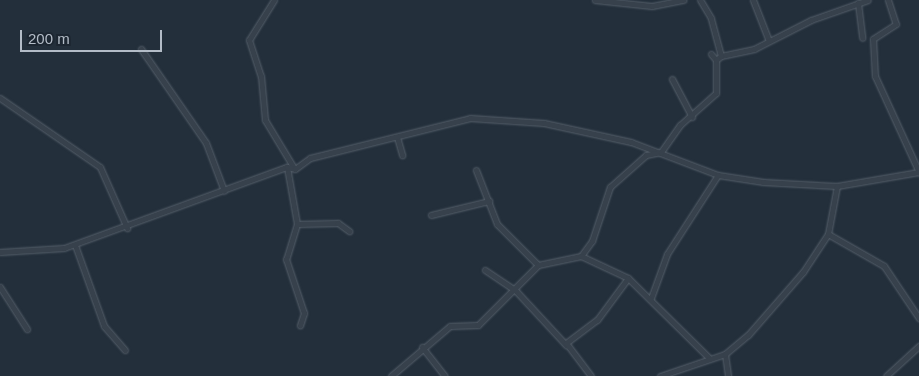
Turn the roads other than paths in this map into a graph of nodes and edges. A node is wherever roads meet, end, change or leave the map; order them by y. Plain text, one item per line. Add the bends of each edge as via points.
1 (595, 0) edge
2 (683, 0) edge
3 (700, 0) edge
4 (753, 0) edge
5 (868, 0) edge
6 (888, 0) edge
7 (271, 1) edge
8 (858, 3) junction
9 (862, 38) dead end
10 (769, 41) junction
11 (141, 49) dead end
12 (711, 54) dead end
13 (719, 58) junction
14 (672, 79) dead end
15 (0, 98) edge
16 (692, 117) junction
17 (397, 137) junction
18 (661, 152) junction
19 (402, 155) dead end
20 (287, 167) junction
21 (295, 169) junction
22 (476, 170) dead end
23 (919, 172) edge
24 (718, 175) junction
25 (837, 186) junction
26 (224, 190) junction
27 (489, 201) junction
28 (432, 215) dead end
29 (297, 224) junction
30 (127, 228) junction
31 (349, 231) dead end
32 (828, 234) junction
33 (75, 245) junction
34 (0, 252) edge
35 (581, 256) junction
36 (538, 266) junction
37 (485, 270) dead end
38 (628, 278) junction
39 (0, 287) edge
40 (516, 291) junction
41 (651, 298) junction
42 (919, 318) edge
43 (300, 325) dead end
44 (27, 329) dead end
45 (566, 346) junction
46 (919, 346) edge
47 (422, 347) junction
48 (125, 350) dead end
49 (725, 354) junction
50 (709, 358) junction
51 (391, 376) edge
52 (446, 376) edge
53 (592, 376) edge
54 (660, 376) edge
55 (728, 376) edge
56 (886, 376) edge

1 - 2 street via 652,6
3 - 13 street via 711,18
4 - 10 street
5 - 8 street
6 - 23 street via 896,24 873,39 875,76
7 - 21 street via 250,40 261,76 266,120
8 - 9 street
8 - 10 street
10 - 13 street
11 - 26 street via 206,143
12 - 13 street
13 - 16 street via 716,93
14 - 16 street
15 - 30 street via 100,167
16 - 18 street via 680,124
17 - 18 street via 446,121 519,120
17 - 19 street
17 - 21 street via 310,158
18 - 24 street
18 - 35 street via 646,155 610,187 592,241
20 - 21 street
20 - 26 street
20 - 29 street
22 - 27 street
23 - 25 street
24 - 25 street
24 - 41 street via 667,254
25 - 32 street
26 - 30 street
27 - 28 street
27 - 36 street via 498,224
29 - 31 street via 338,223
29 - 43 street via 286,259 304,313
30 - 33 street
32 - 42 street via 884,266
32 - 49 street via 775,307
33 - 34 street
33 - 48 street via 104,326
35 - 36 street
35 - 38 street
36 - 40 street
37 - 40 street
38 - 41 street
38 - 45 street via 597,320
39 - 44 street
40 - 45 street
40 - 47 street via 478,325 450,326
41 - 50 street
45 - 53 street
46 - 56 street
47 - 51 street
47 - 52 street
49 - 50 street
49 - 55 street
50 - 54 street

